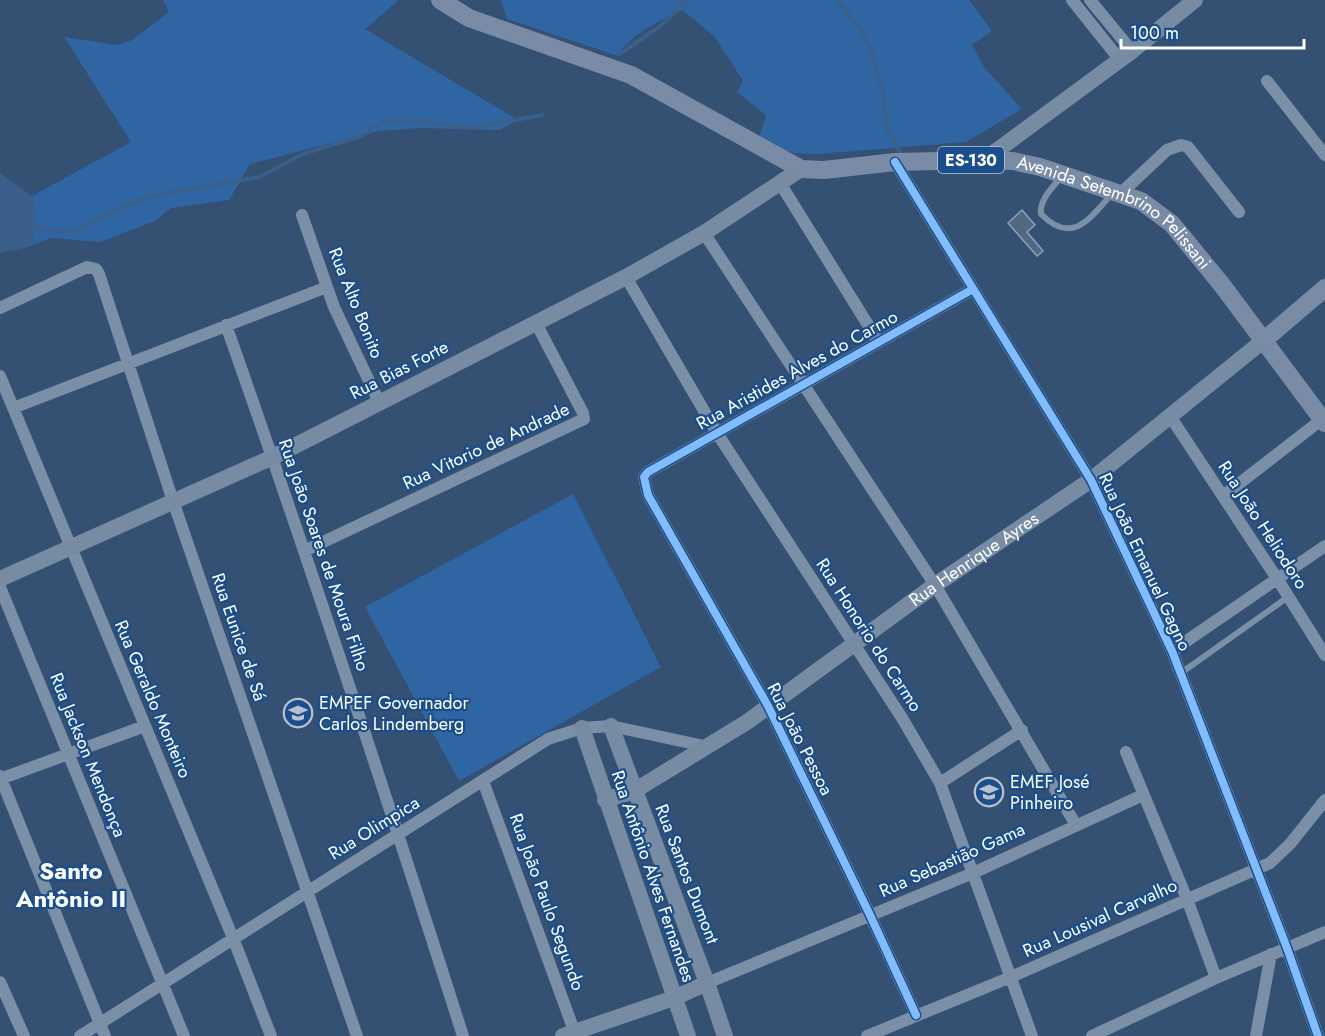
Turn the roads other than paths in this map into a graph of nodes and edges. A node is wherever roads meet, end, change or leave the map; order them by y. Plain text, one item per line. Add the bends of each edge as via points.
1 (440, 0) edge
2 (1072, 0) edge
3 (1090, 0) edge
4 (1195, 0) edge
5 (1126, 56) junction
6 (1268, 81) dead end
7 (1325, 155) edge
8 (984, 160) junction
9 (895, 162) junction
10 (801, 169) junction
11 (1063, 174) junction
12 (780, 183) junction
13 (1118, 192) junction
14 (1239, 212) dead end
15 (302, 215) dead end
16 (704, 233) junction
17 (626, 277) junction
18 (327, 287) junction
19 (1325, 288) edge
20 (973, 289) junction
21 (0, 308) edge
22 (536, 323) junction
23 (226, 325) junction
24 (878, 341) junction
25 (1263, 341) junction
26 (129, 363) junction
27 (0, 376) edge
28 (803, 384) junction
29 (379, 402) junction
30 (13, 408) junction
31 (1170, 416) junction
32 (1324, 420) edge
33 (717, 433) junction
34 (273, 457) junction
35 (1091, 480) junction
36 (645, 484) joint
37 (1223, 496) junction
38 (173, 501) junction
39 (1325, 546) edge
40 (70, 547) junction
41 (304, 551) junction
42 (0, 579) edge
43 (1278, 580) junction
44 (934, 585) junction
45 (0, 587) edge
46 (1289, 597) junction
47 (852, 644) junction
48 (1172, 651) junction
49 (1325, 655) edge
50 (1181, 673) junction
51 (768, 706) junction
52 (145, 726) junction
53 (611, 726) junction
54 (582, 729) junction
55 (1022, 730) junction
56 (709, 747) junction
57 (1126, 752) dead end
58 (69, 753) junction
59 (0, 778) edge
60 (483, 781) junction
61 (940, 783) junction
62 (634, 790) junction
63 (1143, 795) junction
64 (605, 800) junction
65 (1325, 800) edge
66 (1076, 825) junction
67 (399, 834) junction
68 (1256, 869) junction
69 (973, 873) junction
70 (308, 891) junction
71 (1186, 899) junction
72 (870, 915) junction
73 (1325, 932) edge
74 (233, 938) junction
75 (1287, 948) junction
76 (1271, 954) junction
77 (1011, 977) junction
78 (1216, 978) junction
79 (0, 982) edge
80 (162, 982) junction
81 (707, 982) junction
82 (674, 998) junction
83 (916, 1015) junction
84 (99, 1023) junction
85 (571, 1035) edge
86 (24, 1036) edge
87 (80, 1036) edge
88 (105, 1036) edge
89 (184, 1036) edge
90 (271, 1036) edge
91 (357, 1036) edge
92 (464, 1036) edge
93 (688, 1036) edge
94 (725, 1036) edge
95 (867, 1036) edge
96 (1032, 1036) edge
97 (1092, 1036) edge
98 (1256, 1036) edge
99 (1318, 1036) edge

1 - 10 main road, Avenida Setembrino Pelissani / ES-130 via 490,27 631,75
2 - 5 street
3 - 5 street
4 - 5 street
5 - 8 street
6 - 7 street
8 - 9 main road, Avenida Setembrino Pelissani / ES-130
8 - 11 main road, Avenida Setembrino Pelissani / ES-130 via 1013,162
9 - 10 main road, Avenida Setembrino Pelissani / ES-130
9 - 20 street, Rua João Emanuel Gagno
10 - 12 street, Rua Bias Forte
11 - 13 main road, Avenida Setembrino Pelissani / ES-130
11 - 13 lane via 1040,208 1041,214 1054,224 1080,226
12 - 16 street, Rua Bias Forte
12 - 24 street
13 - 14 street via 1167,150 1181,145 1188,147
13 - 25 main road, Avenida Setembrino Pelissani / ES-130 via 1141,201 1172,224
15 - 18 street, Rua Alto Bonito
16 - 17 street, Rua Bias Forte
16 - 28 street
17 - 22 street, Rua Bias Forte
17 - 33 street, Rua Honorio do Carmo
18 - 23 street
18 - 29 street, Rua Alto Bonito
19 - 25 main road, Rua Henrique Ayres
20 - 24 street, Rua Aristides Alves do Carmo
20 - 35 street, Rua João Emanuel Gagno
21 - 26 street, Rua Eunice de Sá via 90,266 99,274
22 - 29 street, Rua Bias Forte
22 - 41 street, Rua Vitorio de Andrade via 584,419
23 - 26 street
23 - 34 street, Rua João Soares de Moura Filho
24 - 28 street, Rua Aristides Alves do Carmo
25 - 31 street, Rua Henrique Ayres
25 - 32 main road, Avenida Setembrino Pelissani / ES-130
26 - 30 street
26 - 38 street, Rua Eunice de Sá
27 - 30 street, Rua Geraldo Monteiro
28 - 33 street, Rua Aristides Alves do Carmo
28 - 44 street
29 - 34 street, Rua Bias Forte
30 - 40 street, Rua Geraldo Monteiro
31 - 35 street, Rua Henrique Ayres
31 - 37 street, Rua João Heliodoro
32 - 37 street
33 - 36 street, Rua Aristides Alves do Carmo via 648,472
33 - 47 street, Rua Honorio do Carmo
34 - 38 street, Rua Bias Forte
34 - 41 street, Rua João Soares de Moura Filho
35 - 44 street, Rua Henrique Ayres
35 - 48 street, Rua João Emanuel Gagno
36 - 51 street, Rua João Pessoa
37 - 43 street, Rua João Heliodoro
38 - 40 street, Rua Bias Forte
38 - 70 street, Rua Eunice de Sá
39 - 43 street
40 - 42 street, Rua Bias Forte
40 - 52 street, Rua Geraldo Monteiro
41 - 67 street, Rua João Soares de Moura Filho
43 - 46 street, Rua João Heliodoro
43 - 48 street
44 - 47 street, Rua Henrique Ayres
44 - 55 street
45 - 58 street, Rua Jackson Mendonça
46 - 49 street, Rua João Heliodoro
46 - 50 lane
47 - 51 street, Rua Henrique Ayres
47 - 61 street, Rua Honorio do Carmo via 902,717
48 - 50 street, Rua João Emanuel Gagno
50 - 68 street, Rua João Emanuel Gagno
51 - 56 street, Rua Henrique Ayres
51 - 72 street, Rua João Pessoa
52 - 58 street
52 - 74 street, Rua Geraldo Monteiro
53 - 54 street, Rua Olimpica
53 - 56 street, Rua Olimpica
53 - 62 street, Rua Santos Dumont
54 - 60 street, Rua Olimpica via 548,739
54 - 64 street, Rua Antônio Alves Fernandes
55 - 61 street
55 - 66 street
56 - 62 street, Rua Henrique Ayres
57 - 63 street
58 - 59 street
58 - 80 street, Rua Jackson Mendonça
59 - 84 street
60 - 67 street, Rua Olimpica
60 - 85 street, Rua João Paulo Segundo
61 - 69 street, Rua Honorio do Carmo
62 - 64 street, Rua Henrique Ayres
62 - 81 street, Rua Santos Dumont
63 - 66 street, Rua Sebastião Gama
63 - 71 street
64 - 82 street, Rua Antônio Alves Fernandes
65 - 68 street, Rua Lousival Carvalho via 1281,854
66 - 69 street, Rua Sebastião Gama
67 - 70 street, Rua Olimpica
67 - 92 street, Rua João Soares de Moura Filho
68 - 71 street, Rua Lousival Carvalho
68 - 75 street, Rua João Emanuel Gagno
69 - 72 street, Rua Sebastião Gama
69 - 77 street, Rua Honorio do Carmo
70 - 74 street, Rua Olimpica
70 - 91 street, Rua Eunice de Sá
71 - 77 street, Rua Lousival Carvalho
71 - 78 street
72 - 81 street, Rua Sebastião Gama
72 - 83 street, Rua João Pessoa
73 - 75 street
74 - 80 street, Rua Olimpica
74 - 90 street, Rua Geraldo Monteiro
75 - 76 street
75 - 99 street, Rua João Emanuel Gagno
76 - 78 street
76 - 98 street
77 - 83 street, Rua Lousival Carvalho
77 - 96 street, Rua Honorio do Carmo
78 - 97 street
79 - 86 street
80 - 84 street, Rua Olimpica
80 - 89 street, Rua Jackson Mendonça
81 - 82 street
81 - 94 street, Rua Santos Dumont
82 - 85 street
82 - 93 street, Rua Antônio Alves Fernandes
83 - 95 street, Rua Lousival Carvalho
84 - 87 street, Rua Olimpica
84 - 88 street

